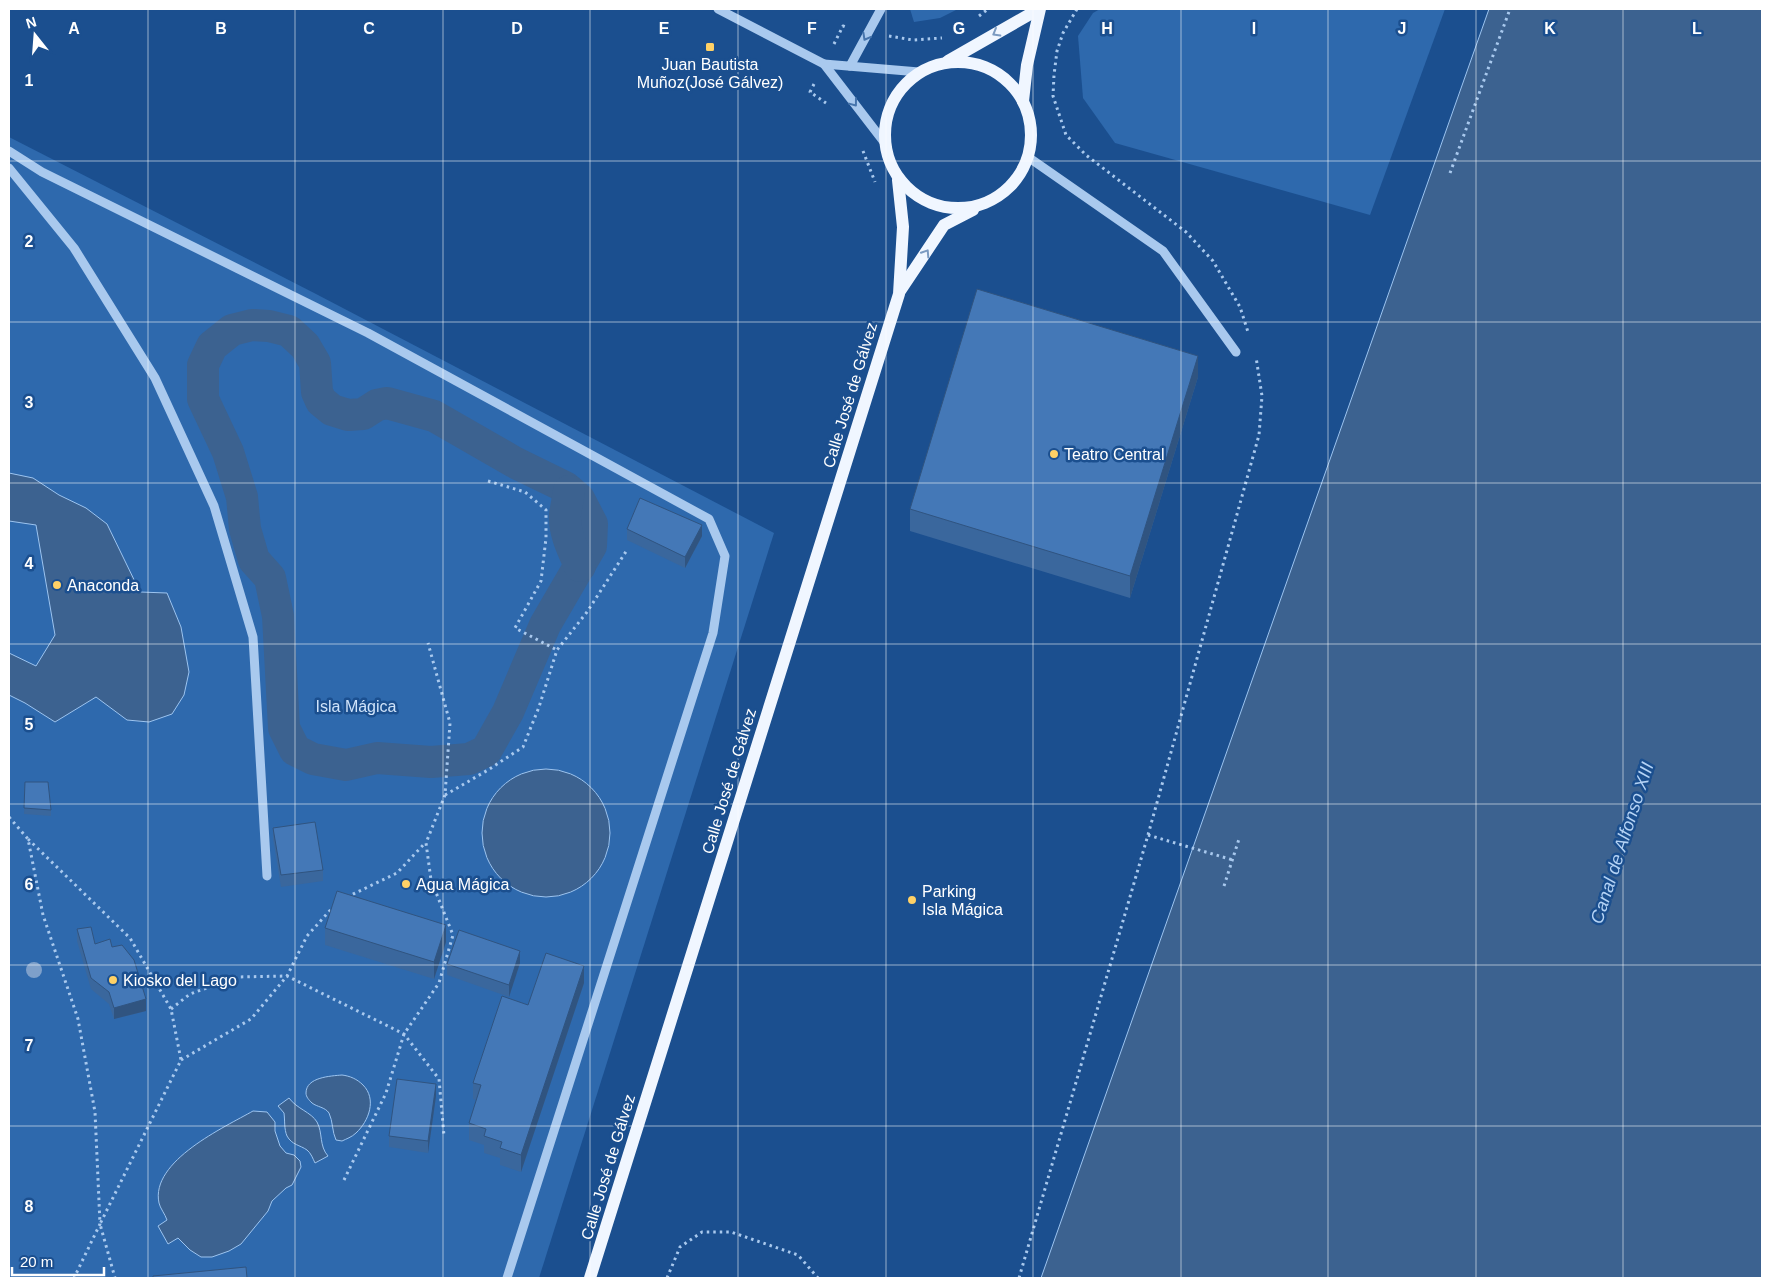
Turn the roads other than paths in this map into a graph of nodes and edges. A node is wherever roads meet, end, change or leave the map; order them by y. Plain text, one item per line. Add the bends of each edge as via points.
1 (718, 9) edge
2 (881, 9) edge
3 (1039, 9) edge
4 (946, 62) junction
5 (824, 64) junction
6 (850, 66) junction
7 (919, 72) junction
8 (1024, 101) junction
9 (884, 142) junction
10 (9, 151) edge
11 (1028, 157) junction
12 (9, 168) edge
13 (898, 180) junction
14 (986, 203) junction
15 (899, 294) junction
16 (1236, 352) dead end
17 (267, 876) dead end
18 (507, 1278) edge
19 (590, 1278) edge

1 - 5 street
2 -> 6 street
3 -> 4 main road
3 - 8 main road via 1027,65
4 - 7 main road
4 - 8 main road via 964,61 999,73
5 - 6 street
5 -> 9 street
6 - 7 street
7 - 9 main road via 903,85 891,103 884,122
8 - 11 main road via 1031,129
9 - 13 main road
10 - 18 street via 42,172 368,333 709,519 726,556 713,634
11 - 14 main road via 1012,184
11 - 16 street via 1163,251
12 - 17 street via 74,248 155,378 214,506 253,637
13 - 14 main road via 916,196 938,206 963,208
13 - 15 main road, Calle José de Gálvez via 903,227
15 -> 14 main road, Calle José de Gálvez via 944,225
15 - 19 main road, Calle José de Gálvez

